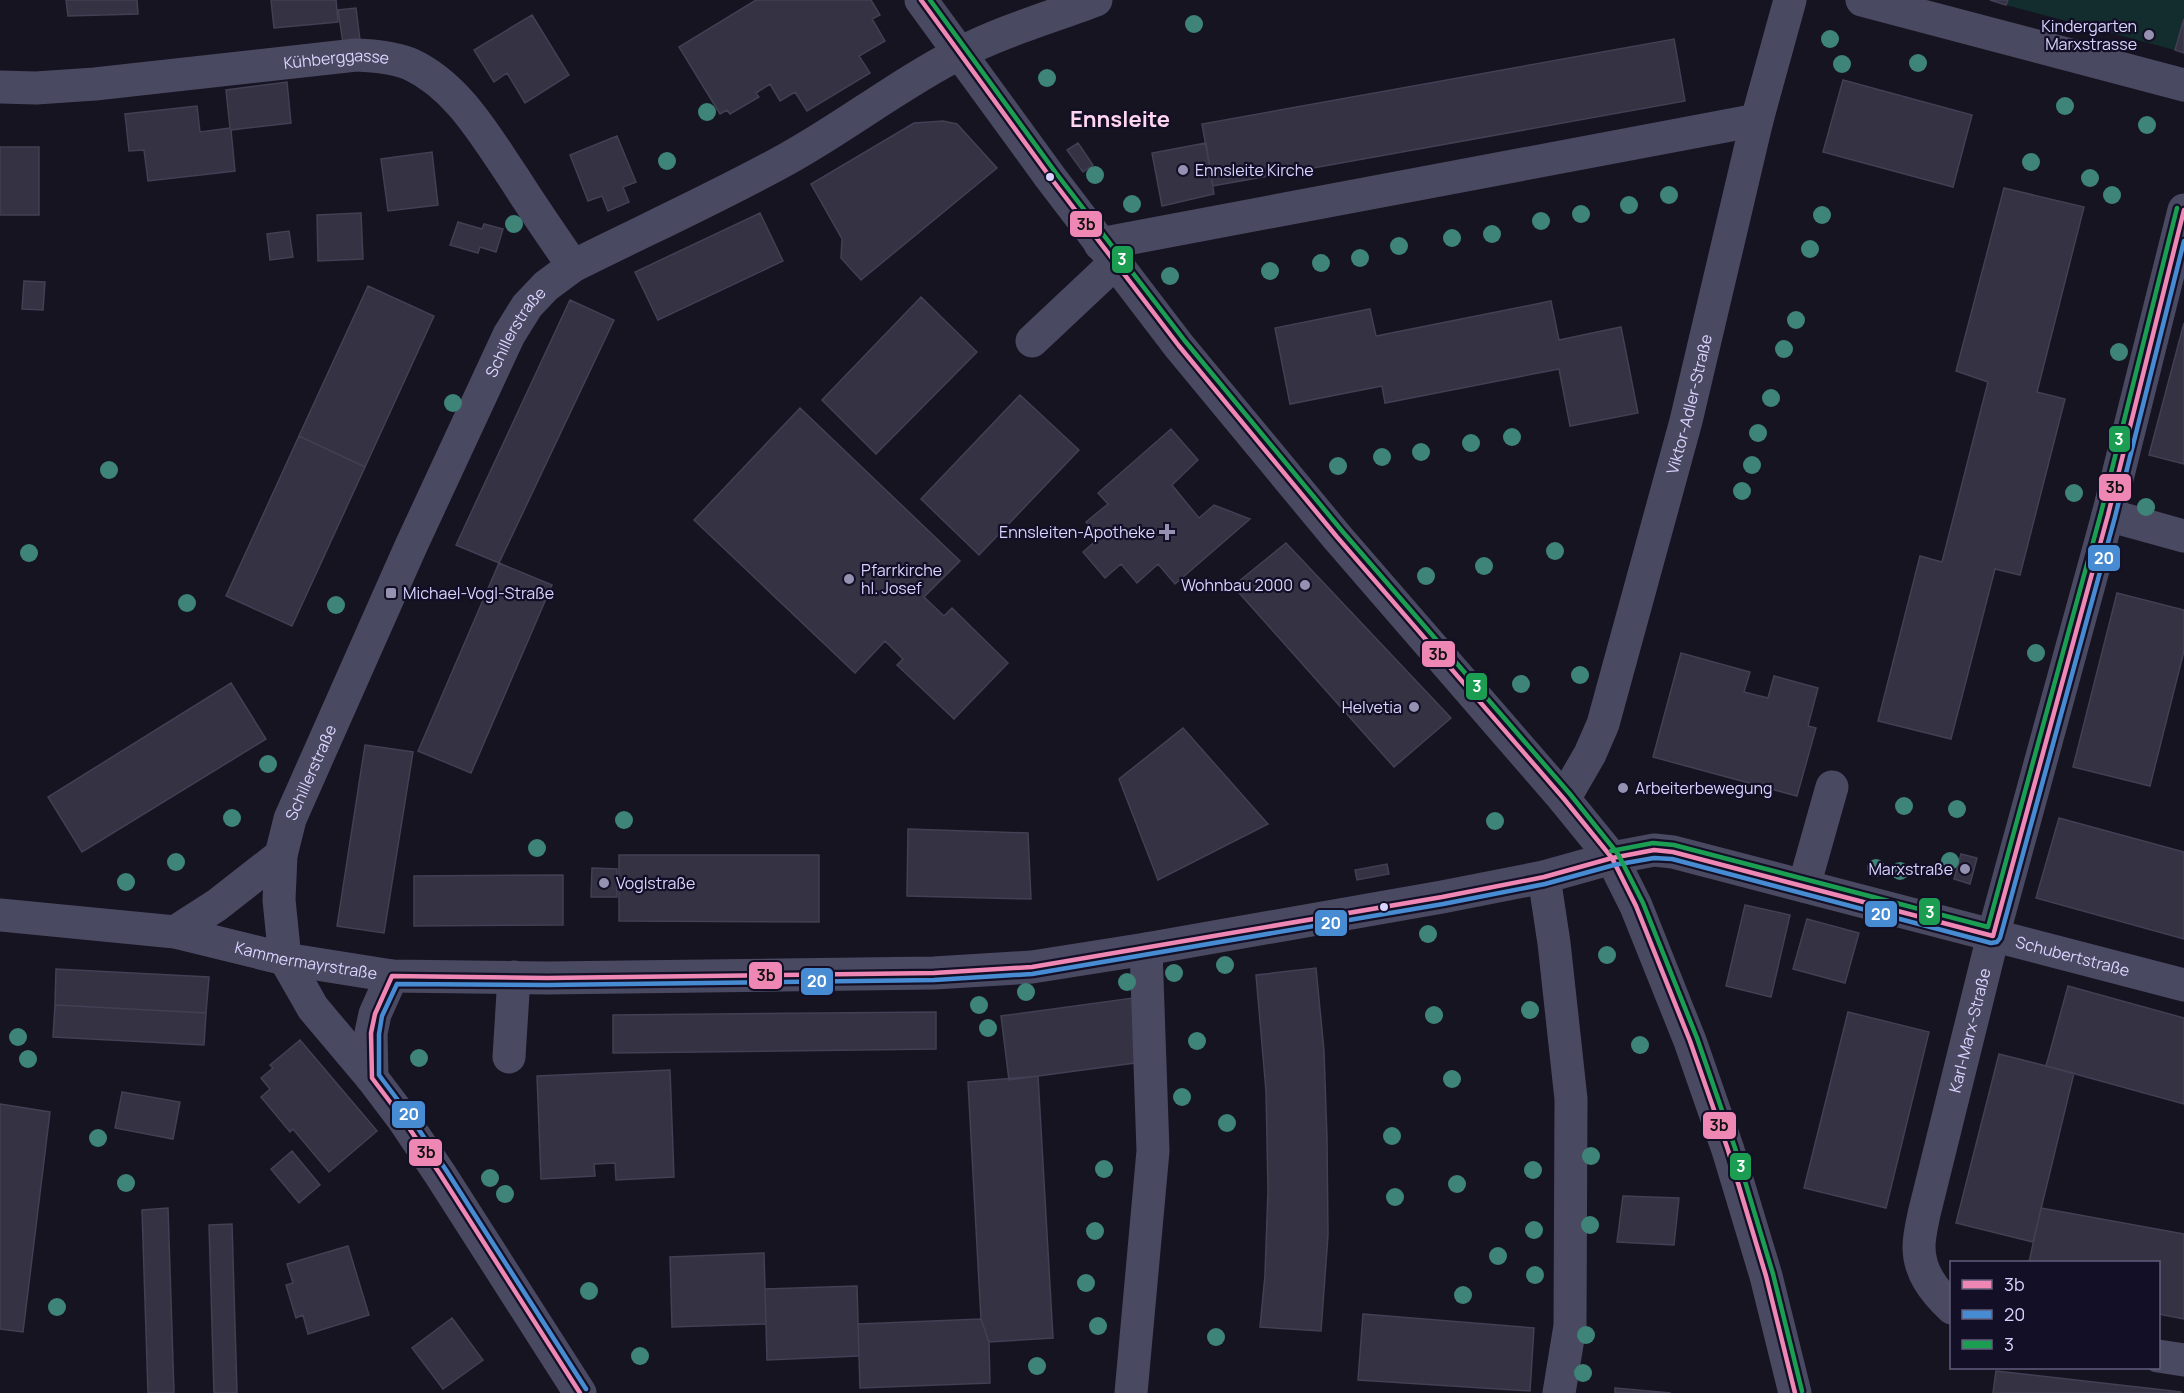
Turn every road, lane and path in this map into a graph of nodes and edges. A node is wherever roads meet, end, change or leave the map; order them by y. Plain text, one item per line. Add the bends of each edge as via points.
1 (921, 0) edge
2 (1096, 0) edge
3 (1790, 0) edge
4 (1862, 0) edge
5 (960, 53) junction
6 (2184, 86) edge
7 (0, 87) edge
8 (1757, 120) junction
9 (2184, 210) edge
10 (1108, 254) junction
11 (573, 266) junction
12 (1032, 341) dead end
13 (2108, 515) junction
14 (2184, 536) edge
15 (1832, 787) dead end
16 (1564, 800) junction
17 (281, 855) junction
18 (1612, 858) junction
19 (1544, 877) junction
20 (1804, 886) junction
21 (0, 915) edge
22 (175, 932) junction
23 (1993, 936) junction
24 (1146, 949) junction
25 (285, 959) junction
26 (392, 976) junction
27 (514, 977) junction
28 (2184, 985) edge
29 (509, 1057) dead end
30 (372, 1078) junction
31 (1943, 1300) edge
32 (2160, 1356) edge
33 (2184, 1360) edge
34 (580, 1393) edge
35 (1131, 1393) edge
36 (1559, 1393) edge
37 (1795, 1393) edge

1 - 5 street
2 - 5 street, Schillerstraße
3 - 8 street, Viktor-Adler-Straße
4 - 6 street
5 - 10 street
5 - 11 street, Schillerstraße via 783,161
7 - 11 street, Kühberggasse via 95,84 356,56 410,64 458,100
8 - 10 street
8 - 16 street, Viktor-Adler-Straße via 1686,421 1603,724
9 - 13 street, Karl-Marx-Straße
10 - 12 street
10 - 16 street via 1337,537
11 - 17 street, Schillerstraße via 527,306 509,335 290,819
13 - 14 street
13 - 23 street, Karl-Marx-Straße
15 - 20 street
16 - 18 street
17 - 22 street
17 - 25 street, Schillerstraße via 279,900
18 - 19 street, Kammermayrstraße
18 - 20 street, Schubertstraße via 1654,850 1673,852
18 - 37 street via 1636,906 1690,1041 1728,1149 1766,1276
19 - 24 street, Kammermayrstraße
19 - 36 street via 1571,1099 1570,1326
20 - 23 street, Schubertstraße
21 - 22 street, Kammermayrstraße
22 - 25 street, Kammermayrstraße
23 - 28 street, Schubertstraße
23 - 31 street, Karl-Marx-Straße via 1919,1246 1922,1268
24 - 27 street, Kammermayrstraße via 1032,967 934,974
24 - 35 street via 1153,1152
25 - 26 street, Kammermayrstraße
25 - 30 street via 312,1008
26 - 27 street, Kammermayrstraße
26 - 30 street via 371,1033
27 - 29 street
30 - 34 street via 440,1174
32 - 33 street

